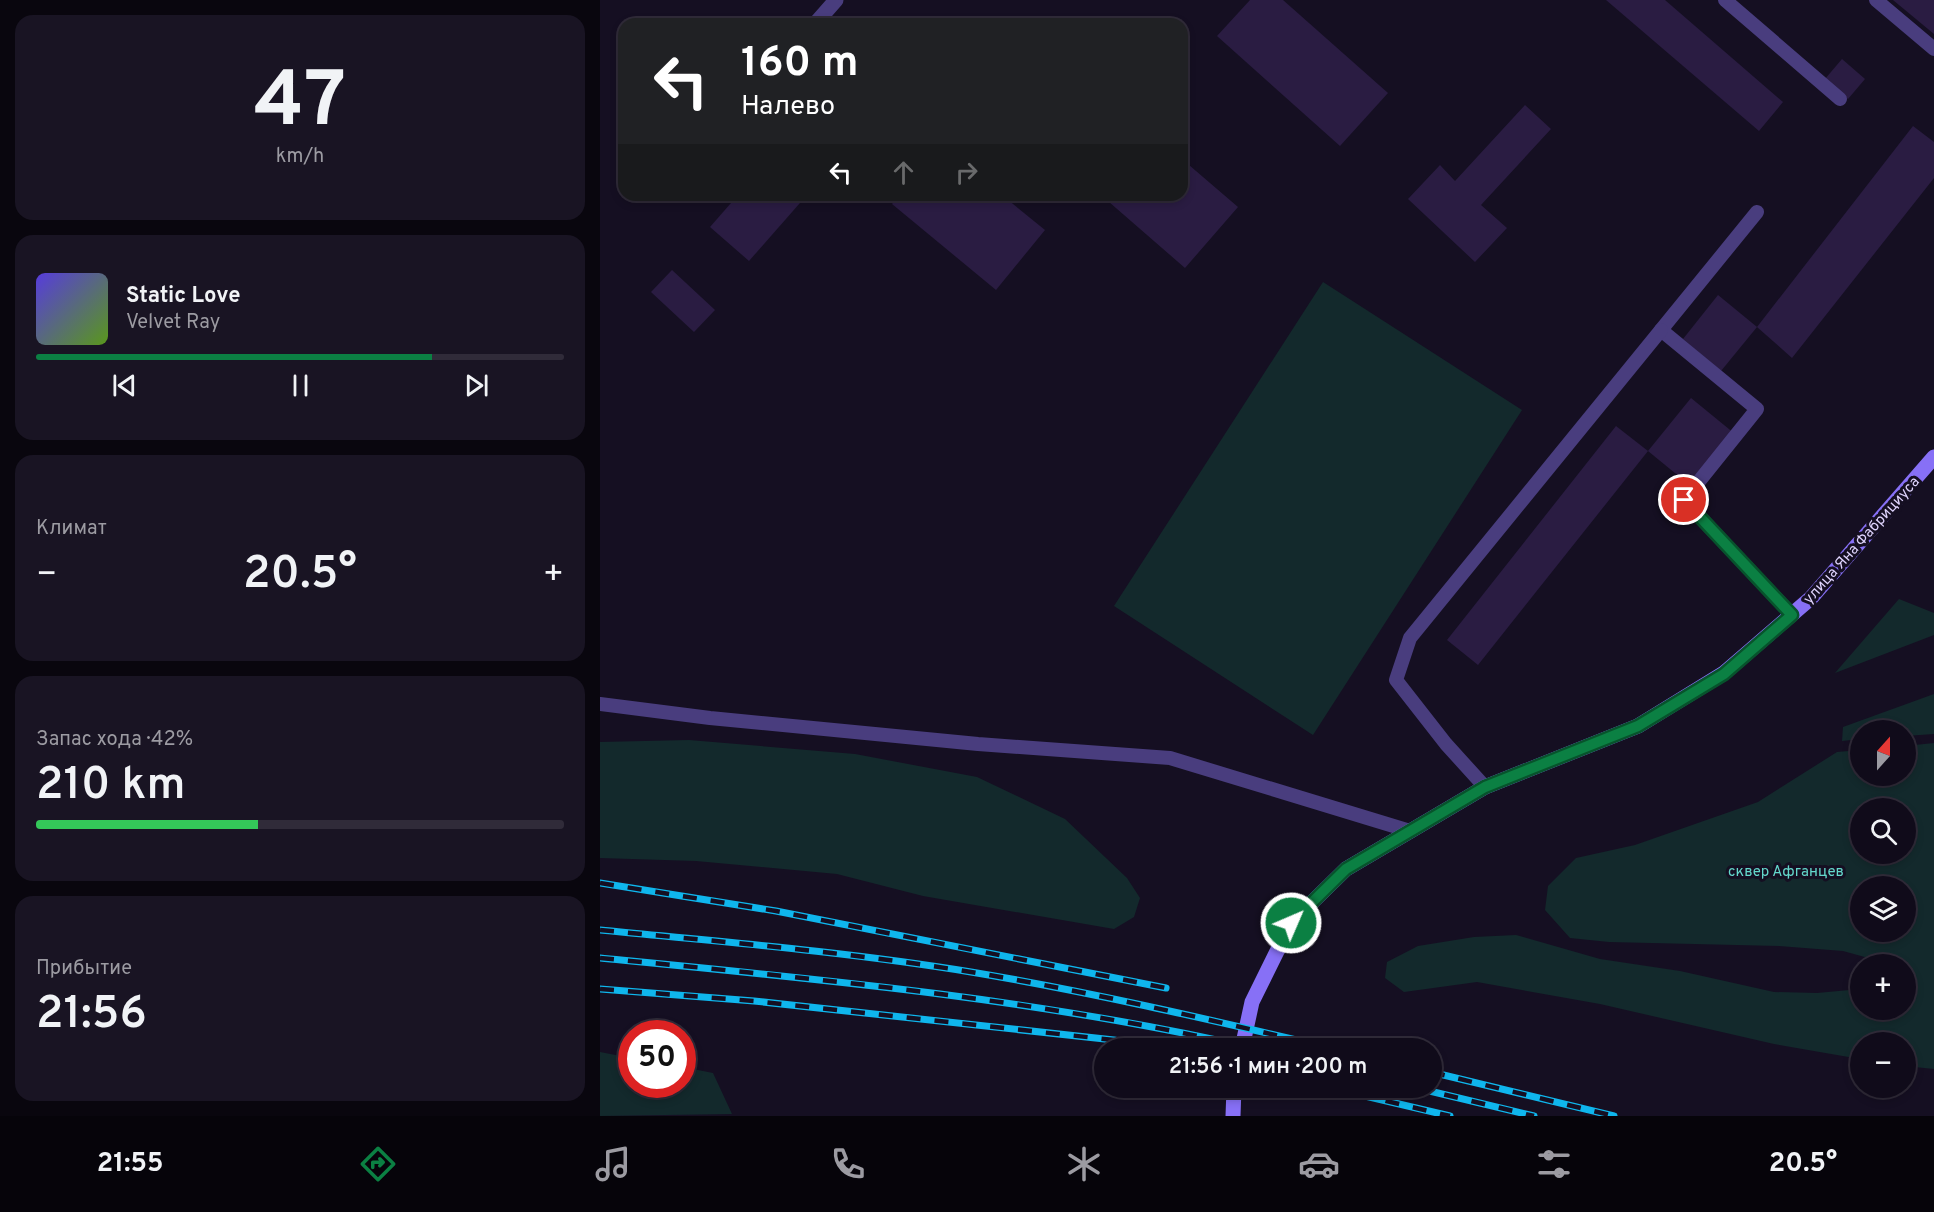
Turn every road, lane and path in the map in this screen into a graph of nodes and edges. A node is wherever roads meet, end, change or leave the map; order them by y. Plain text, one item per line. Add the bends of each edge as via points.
1 (836, 0) edge
2 (1725, 0) edge
3 (1876, 0) edge
4 (820, 18) edge
5 (1934, 50) edge
6 (1840, 99) dead end
7 (1757, 212) dead end
8 (1660, 330) junction
9 (1934, 457) edge
10 (1792, 615) junction
11 (600, 704) edge
12 (1485, 787) junction
13 (1410, 831) junction
14 (1244, 1038) edge
15 (1234, 1098) edge
16 (1233, 1116) edge

1 - 4 street
2 - 6 lane
3 - 5 lane
7 - 8 lane
8 - 10 lane via 1757,410 1684,500
8 - 12 lane via 1410,638 1395,680
9 - 10 main road, улица Яна Фабрициуса
10 - 12 main road, улица Яна Фабрициуса via 1724,674 1638,726
11 - 13 lane via 978,744 1170,758
12 - 13 main road, улица Яна Фабрициуса
13 - 14 main road, улица Яна Фабрициуса via 1346,869 1291,923 1251,1002
15 - 16 main road

